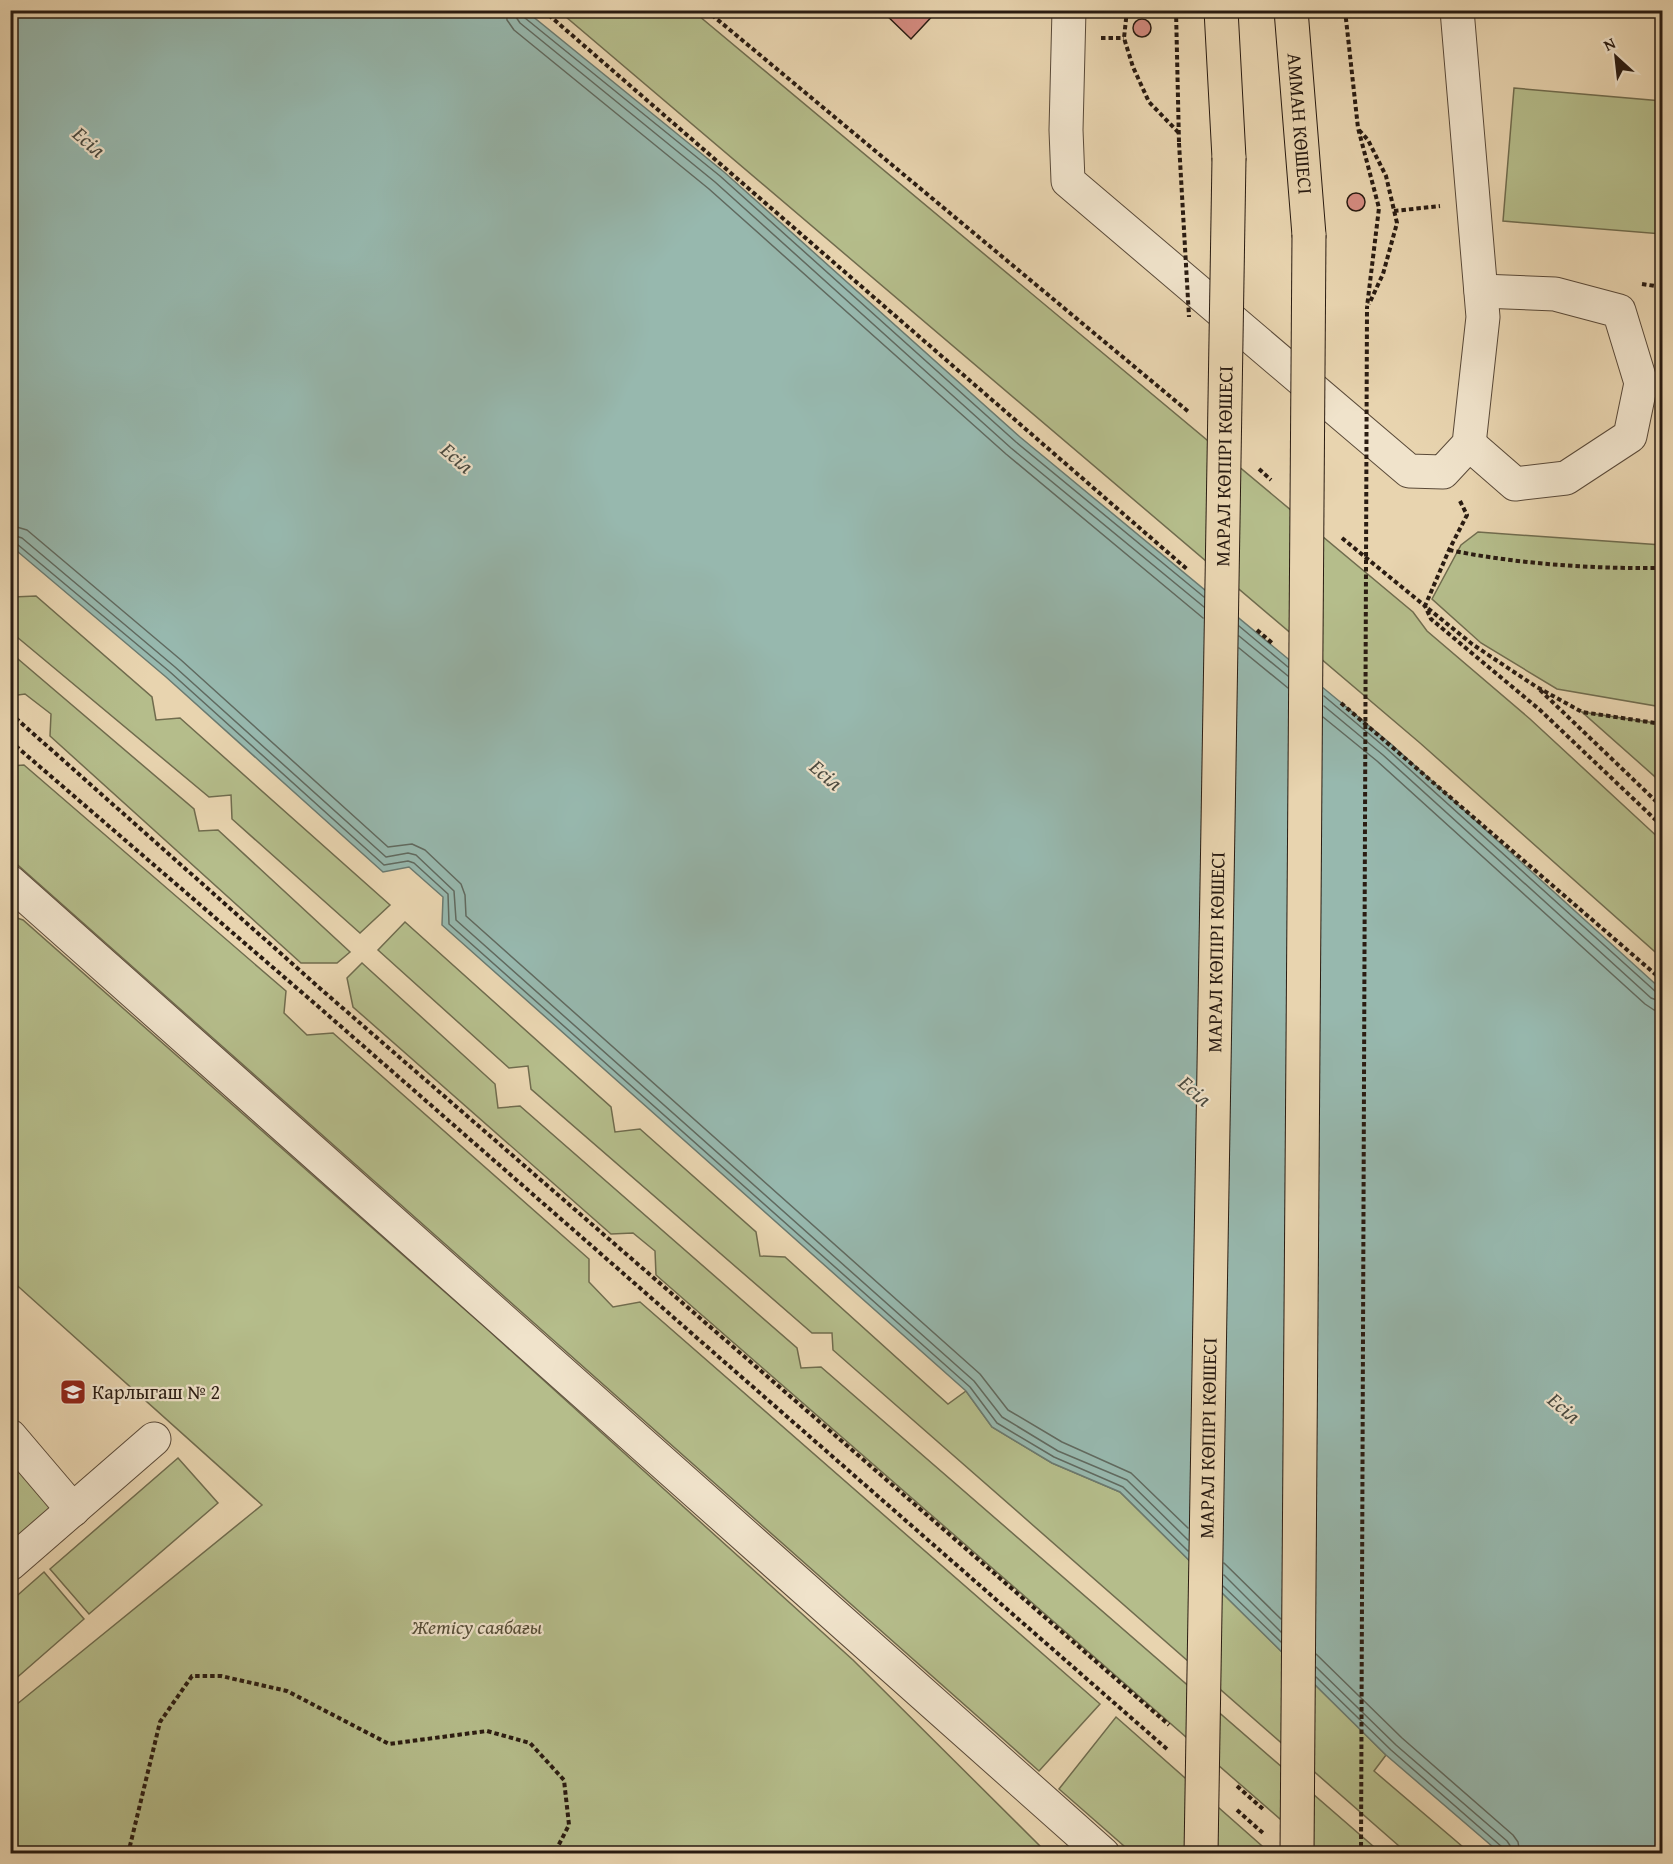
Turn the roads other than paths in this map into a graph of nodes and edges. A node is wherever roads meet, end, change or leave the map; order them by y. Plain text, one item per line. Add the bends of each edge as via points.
1 (1069, 10) edge
2 (1221, 10) edge
3 (1291, 10) edge
4 (1456, 10) edge
5 (1481, 291) junction
6 (1469, 444) junction
7 (10, 882) edge
8 (10, 1436) edge
9 (154, 1440) dead end
10 (73, 1510) junction
11 (10, 1564) edge
12 (1088, 1847) edge
13 (1201, 1854) edge
14 (1298, 1854) edge

1 - 6 street via 1068,182 1409,471 1443,472
2 - 13 main road, МАРАЛ КӨПІРІ КӨШЕСІ, bridge via 1229,159
3 - 14 main road, АММАН КӨШЕСІ, bridge via 1309,235
4 - 5 street
5 - 6 street via 1483,317
5 - 6 street via 1555,294 1619,311 1641,383 1630,436 1566,478 1515,484
7 - 12 street
8 - 10 street
9 - 10 street
10 - 11 street

